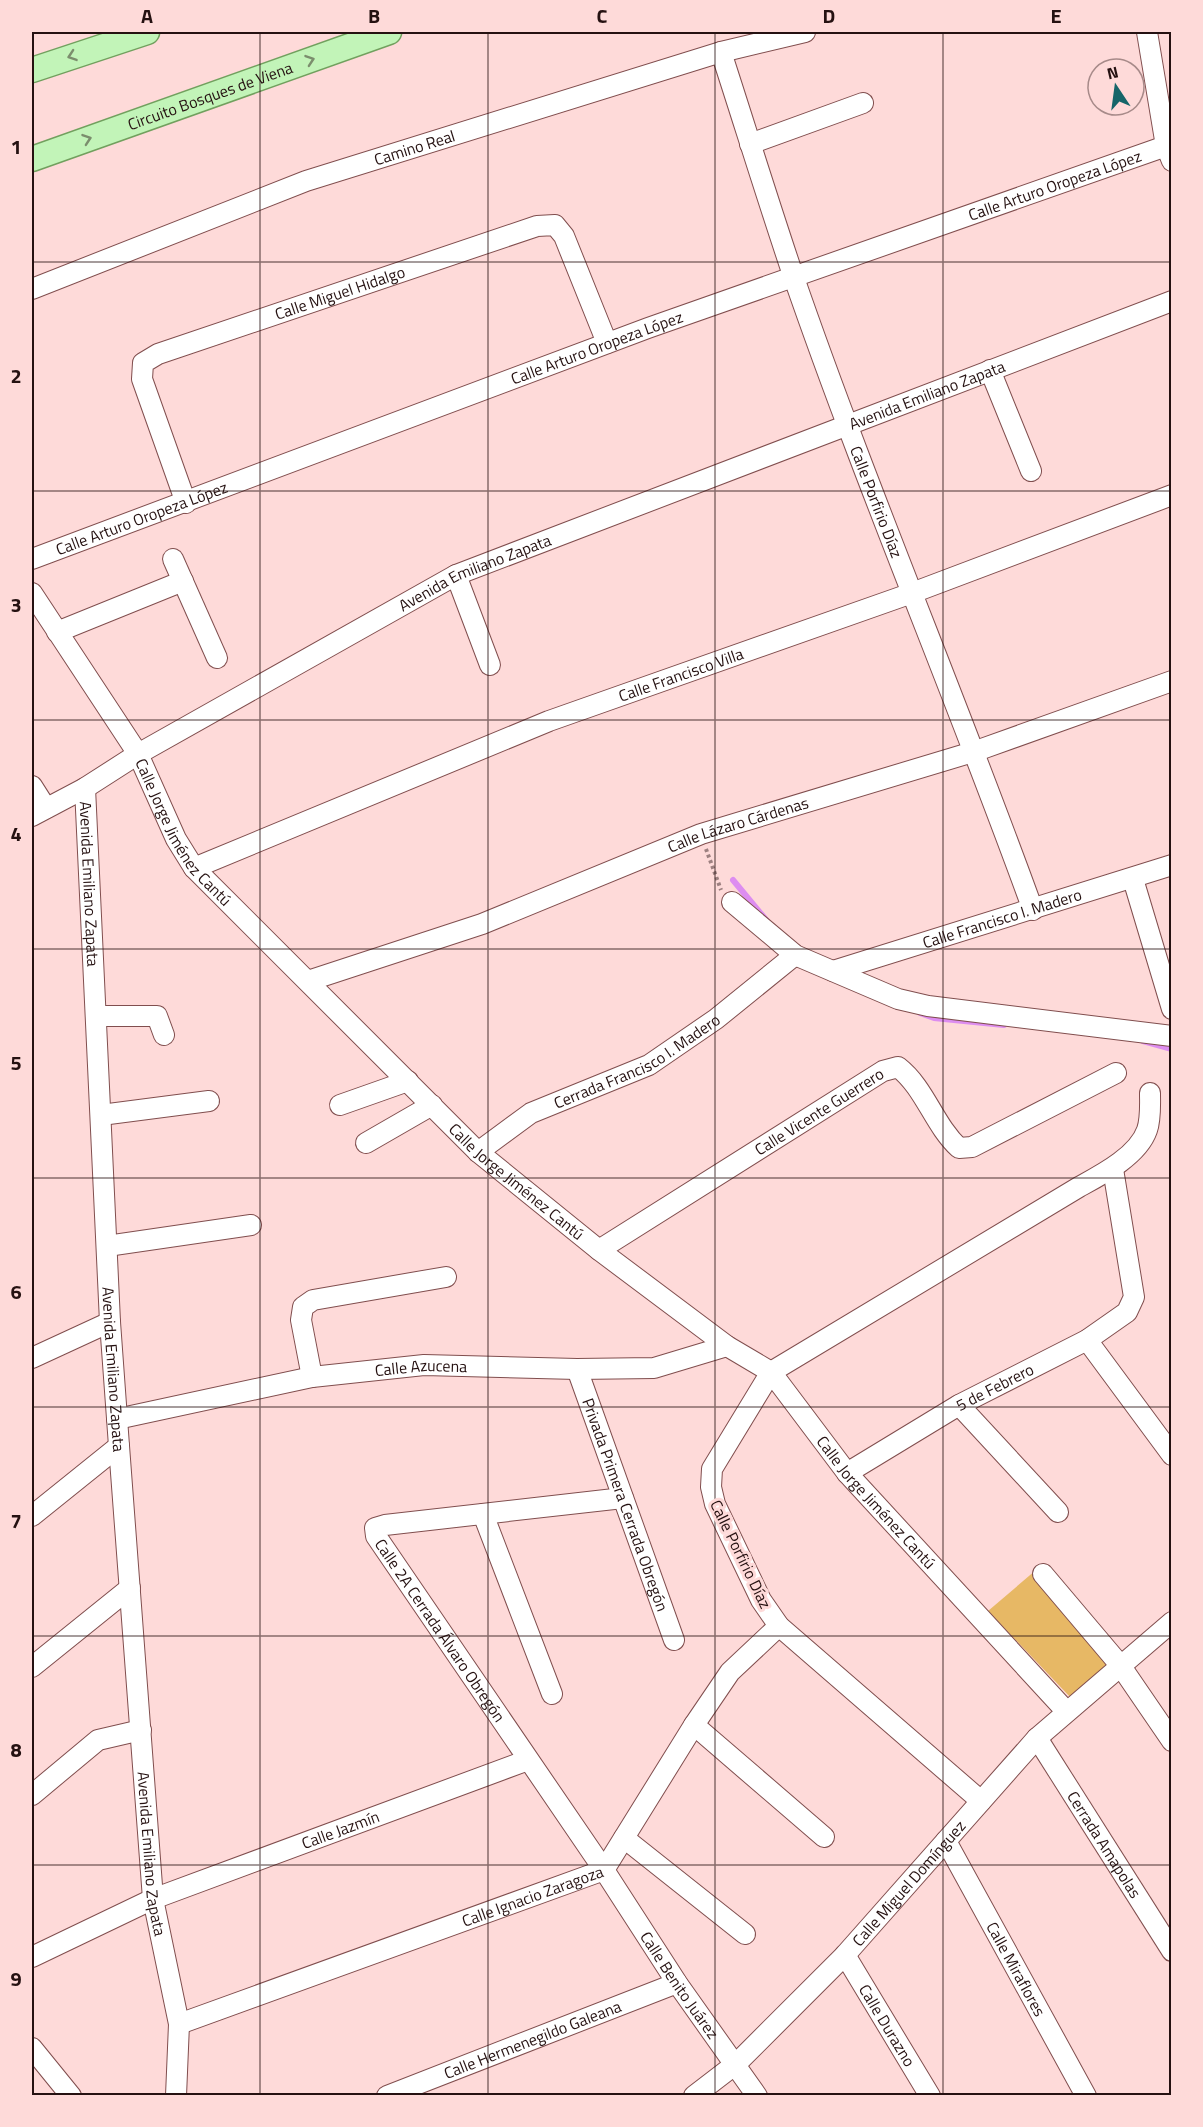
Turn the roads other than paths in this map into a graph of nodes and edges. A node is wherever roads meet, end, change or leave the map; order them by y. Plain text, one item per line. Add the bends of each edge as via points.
1 (147, 32) edge
2 (805, 32) edge
3 (1147, 32) edge
4 (376, 34) edge
5 (113, 38) edge
6 (721, 52) junction
7 (32, 70) edge
8 (863, 103) dead end
9 (750, 144) junction
10 (1168, 153) edge
11 (32, 159) edge
12 (793, 275) junction
13 (32, 289) edge
14 (1172, 301) edge
15 (607, 343) junction
16 (990, 370) junction
17 (848, 424) junction
18 (1031, 471) dead end
19 (1172, 495) edge
20 (186, 503) junction
21 (32, 559) edge
22 (173, 559) dead end
23 (456, 575) junction
24 (183, 581) junction
25 (32, 593) edge
26 (912, 593) junction
27 (57, 632) junction
28 (217, 658) dead end
29 (490, 665) dead end
30 (1172, 681) edge
31 (976, 751) junction
32 (138, 754) junction
33 (32, 786) edge
34 (85, 788) junction
35 (39, 812) edge
36 (1172, 865) edge
37 (194, 868) junction
38 (1133, 879) junction
39 (732, 902) road end
40 (1033, 910) junction
41 (793, 958) junction
42 (833, 972) junction
43 (308, 981) junction
44 (1172, 1010) edge
45 (96, 1016) junction
46 (164, 1035) dead end
47 (1172, 1036) edge
48 (1116, 1073) dead end
49 (408, 1081) junction
50 (1150, 1093) dead end
51 (209, 1101) dead end
52 (340, 1105) dead end
53 (432, 1105) junction
54 (101, 1115) junction
55 (366, 1143) dead end
56 (478, 1152) junction
57 (1113, 1169) junction
58 (251, 1225) dead end
59 (107, 1246) junction
60 (598, 1250) junction
61 (446, 1277) dead end
62 (110, 1322) junction
63 (1087, 1340) junction
64 (728, 1346) junction
65 (32, 1358) edge
66 (577, 1369) junction
67 (771, 1372) junction
68 (312, 1377) junction
69 (959, 1405) junction
70 (117, 1419) junction
71 (119, 1446) junction
72 (1172, 1455) edge
73 (847, 1473) junction
74 (623, 1498) junction
75 (1058, 1512) dead end
76 (483, 1514) junction
77 (32, 1516) edge
78 (1043, 1574) dead end
79 (130, 1588) junction
80 (1172, 1622) edge
81 (779, 1626) junction
82 (674, 1640) dead end
83 (1120, 1665) junction
84 (32, 1667) edge
85 (552, 1694) dead end
86 (1066, 1712) junction
87 (694, 1725) junction
88 (141, 1730) junction
89 (1036, 1738) junction
90 (1172, 1741) edge
91 (528, 1760) junction
92 (32, 1795) edge
93 (981, 1801) junction
94 (824, 1837) dead end
95 (624, 1838) junction
96 (946, 1841) junction
97 (604, 1870) junction
98 (153, 1899) junction
99 (746, 1934) dead end
100 (1172, 1951) edge
101 (845, 1954) junction
102 (32, 1957) edge
103 (677, 1983) junction
104 (179, 2024) junction
105 (32, 2048) edge
106 (737, 2063) junction
107 (71, 2096) edge
108 (176, 2096) edge
109 (387, 2096) edge
110 (694, 2096) edge
111 (757, 2096) edge
112 (930, 2096) edge
113 (1086, 2096) edge

1 - 5 main road
2 - 6 street, Camino Real
3 - 10 street
11 -> 4 main road, Circuito Bosques de Viena
5 -> 7 main road
6 - 9 street, Calle Porfirio Díaz
6 - 13 street, Camino Real via 306,181
8 - 9 street
9 - 12 street, Calle Porfirio Díaz
10 - 12 street, Calle Arturo Oropeza López
12 - 15 street, Calle Arturo Oropeza López
12 - 17 street, Calle Porfirio Díaz
14 - 16 street, Avenida Emiliano Zapata
15 - 20 street, Calle Arturo Oropeza López
15 - 20 street, Calle Miguel Hidalgo via 564,236 555,225 537,226 158,354 143,363 142,379
16 - 17 street, Avenida Emiliano Zapata
16 - 18 street
17 - 23 street, Avenida Emiliano Zapata
17 - 26 street, Calle Porfirio Díaz
19 - 26 street, Calle Francisco Villa
20 - 21 street, Calle Arturo Oropeza López
22 - 24 street
23 - 29 street
23 - 32 street, Avenida Emiliano Zapata
24 - 27 street
24 - 28 street
25 - 27 street, Calle Jorge Jiménez Cantú
26 - 31 street, Calle Porfirio Díaz
26 - 37 street, Calle Francisco Villa via 549,721
27 - 32 street, Calle Jorge Jiménez Cantú
30 - 31 street, Calle Lázaro Cárdenas
31 - 40 street, Calle Porfirio Díaz
31 - 43 street, Calle Lázaro Cárdenas via 701,834 482,924
32 - 34 street, Avenida Emiliano Zapata
32 - 37 street, Calle Jorge Jiménez Cantú via 176,839
33 - 35 street
34 - 35 street
34 - 45 street, Avenida Emiliano Zapata
36 - 38 street, Calle Francisco I. Madero
37 - 43 street, Calle Jorge Jiménez Cantú
38 - 40 street, Calle Francisco I. Madero
38 - 44 street
39 - 41 street
40 - 42 street, Calle Francisco I. Madero
41 - 42 street
41 - 56 street, Cerrada Francisco I. Madero via 716,1019 649,1065 531,1113
42 - 47 street via 898,999 928,1006
43 - 49 street, Calle Jorge Jiménez Cantú
45 - 46 street via 157,1016
45 - 54 street, Avenida Emiliano Zapata
48 - 60 street, Calle Vicente Guerrero via 972,1147 959,1148 910,1077 898,1067 883,1071
49 - 52 street
49 - 53 street, Calle Jorge Jiménez Cantú
50 - 57 street via 1145,1136
51 - 54 street
53 - 55 street
53 - 56 street, Calle Jorge Jiménez Cantú
54 - 59 street, Avenida Emiliano Zapata
56 - 60 street, Calle Jorge Jiménez Cantú
57 - 63 street, 5 de Febrero via 1134,1297 1128,1312
57 - 67 street
58 - 59 street
59 - 62 street, Avenida Emiliano Zapata
60 - 64 street, Calle Jorge Jiménez Cantú
61 - 68 street via 313,1300 303,1307 301,1320
62 - 65 street
62 - 70 street, Avenida Emiliano Zapata
63 - 69 street, 5 de Febrero
63 - 72 street
64 - 66 street, Calle Azucena via 654,1368
64 - 67 street, Calle Jorge Jiménez Cantú
66 - 68 street, Calle Azucena via 424,1365
66 - 74 street, Privada Primera Cerrada Obregón
67 - 73 street, Calle Jorge Jiménez Cantú
67 - 81 street, Calle Porfirio Díaz via 712,1469 711,1487 715,1504 761,1600
68 - 70 street, Calle Azucena
69 - 73 street, 5 de Febrero
69 - 75 street
70 - 71 street, Avenida Emiliano Zapata
71 - 77 street
71 - 79 street, Avenida Emiliano Zapata
73 - 86 street, Calle Jorge Jiménez Cantú
74 - 76 street, Calle 2A Cerrada Álvaro Obregón
74 - 82 street, Privada Primera Cerrada Obregón
76 - 85 street
76 - 91 street, Calle 2A Cerrada Álvaro Obregón via 385,1525 375,1528 376,1536
78 - 83 street
79 - 84 street
79 - 88 street, Avenida Emiliano Zapata
80 - 83 street, Calle Miguel Domínguez
81 - 87 street, Calle Ignacio Zaragoza via 730,1672
81 - 93 street, Calle Porfirio Díaz
83 - 86 street, Calle Miguel Domínguez
83 - 90 street
86 - 89 street, Calle Miguel Domínguez
87 - 94 street
87 - 95 street, Calle Ignacio Zaragoza
88 - 92 street via 98,1740
88 - 98 street, Avenida Emiliano Zapata
89 - 93 street, Calle Miguel Domínguez
89 - 100 street, Cerrada Amapolas
91 - 97 street, Calle Benito Juárez
91 - 98 street, Calle Jazmín
93 - 96 street, Calle Miguel Domínguez
95 - 97 street, Calle Ignacio Zaragoza
95 - 99 street
96 - 101 street, Calle Miguel Domínguez
96 - 113 street, Calle Miraflores
97 - 103 street, Calle Benito Juárez
97 - 104 street, Calle Ignacio Zaragoza
98 - 102 street, Calle Jazmín
98 - 104 street, Avenida Emiliano Zapata
101 - 106 street, Calle Miguel Domínguez
101 - 112 street, Calle Durazno
103 - 106 street, Calle Benito Juárez
103 - 109 street, Calle Hermenegildo Galeana
104 - 108 street, Avenida Emiliano Zapata
105 - 107 street
106 - 110 street, Calle Miguel Domínguez
106 - 111 street, Calle Benito Juárez

